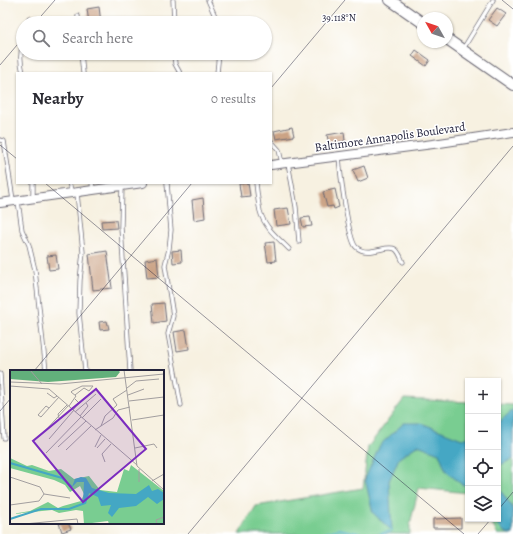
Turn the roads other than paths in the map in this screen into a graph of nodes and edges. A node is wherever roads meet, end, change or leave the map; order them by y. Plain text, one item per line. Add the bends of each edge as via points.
1 (173, 0) edge
2 (208, 0) edge
3 (390, 0) edge
4 (493, 0) edge
5 (174, 16) edge
6 (215, 16) edge
7 (417, 19) edge
8 (453, 43) edge
9 (463, 50) junction
10 (20, 60) edge
11 (82, 60) edge
12 (175, 60) edge
13 (218, 60) edge
14 (23, 72) edge
15 (83, 72) edge
16 (179, 72) edge
17 (217, 72) edge
18 (513, 85) edge
19 (513, 132) edge
20 (0, 140) edge
21 (272, 142) edge
22 (339, 156) junction
23 (285, 164) junction
24 (272, 166) edge
25 (33, 184) edge
26 (70, 184) edge
27 (136, 184) edge
28 (167, 184) edge
29 (256, 184) edge
30 (93, 186) edge
31 (122, 186) junction
32 (74, 192) junction
33 (32, 198) junction
34 (16, 200) junction
35 (0, 203) edge
36 (299, 242) dead end
37 (289, 249) dead end
38 (403, 262) dead end
39 (46, 370) edge
40 (85, 370) edge
41 (130, 370) edge
42 (0, 374) edge
43 (181, 405) dead end
44 (4, 438) dead end

1 - 5 lane
2 - 6 lane
3 - 7 main road
4 - 9 lane
8 - 9 main road
9 - 18 main road
10 - 14 lane
11 - 15 lane
12 - 16 lane
13 - 17 lane
19 - 22 street, Baltimore Annapolis Boulevard
20 - 34 lane via 4,141
21 - 23 lane via 280,150
22 - 23 street, Baltimore Annapolis Boulevard
22 - 38 lane via 353,243 357,248 368,252 396,249
23 - 24 street, Baltimore Annapolis Boulevard
23 - 36 lane via 296,208
25 - 33 lane
26 - 32 lane
27 - 31 street
28 - 43 lane via 172,230 165,265 173,316 168,334
29 - 37 lane via 263,218 273,234
30 - 31 street
30 - 32 street
31 - 41 lane via 121,228
32 - 33 street
32 - 40 lane via 83,252 79,313
33 - 34 street
34 - 35 street
34 - 39 lane via 22,230 29,245 35,270
42 - 44 lane

